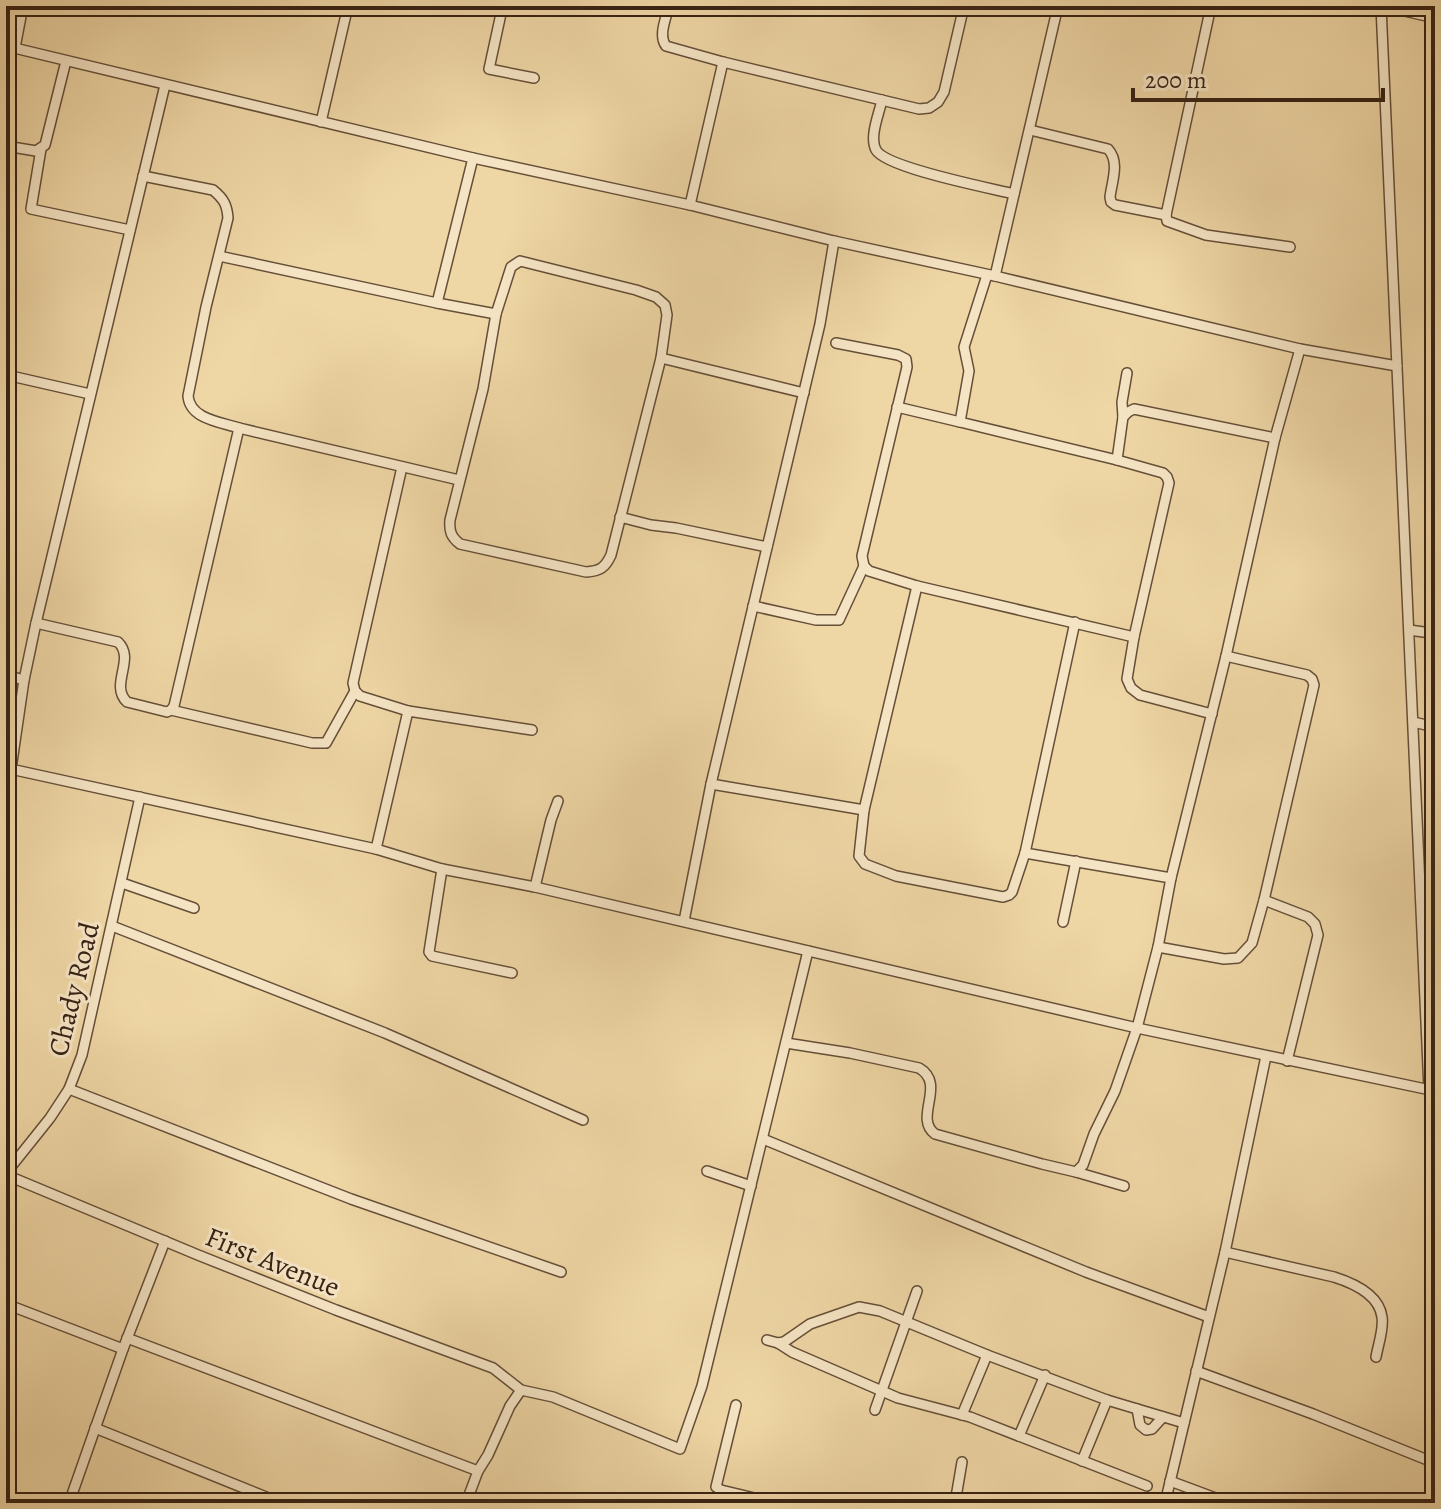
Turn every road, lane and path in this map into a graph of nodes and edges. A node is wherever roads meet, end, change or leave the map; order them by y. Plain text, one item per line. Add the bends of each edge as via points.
1 (23, 6) edge
2 (348, 6) edge
3 (478, 6) edge
4 (669, 6) edge
5 (964, 6) edge
6 (1058, 6) edge
7 (1211, 6) edge
8 (1382, 6) edge
9 (503, 8) edge
10 (1435, 18) edge
11 (10, 47) edge
12 (66, 61) junction
13 (723, 62) junction
14 (534, 78) dead end
15 (165, 85) junction
16 (882, 100) junction
17 (321, 122) junction
18 (1030, 130) junction
19 (6, 146) edge
20 (41, 149) junction
21 (473, 158) junction
22 (143, 176) junction
23 (1014, 194) junction
24 (690, 205) junction
25 (1166, 215) junction
26 (130, 230) junction
27 (834, 241) junction
28 (1290, 247) dead end
29 (219, 256) junction
30 (991, 276) junction
31 (437, 303) junction
32 (496, 314) junction
33 (836, 343) dead end
34 (1300, 349) junction
35 (661, 358) junction
36 (1397, 366) junction
37 (1127, 373) dead end
38 (6, 378) edge
39 (804, 393) junction
40 (90, 394) junction
41 (897, 407) junction
42 (1123, 417) junction
43 (960, 422) junction
44 (239, 428) junction
45 (1275, 438) junction
46 (1117, 460) junction
47 (402, 467) junction
48 (459, 480) junction
49 (620, 517) junction
50 (767, 547) junction
51 (864, 566) junction
52 (917, 586) junction
53 (753, 606) junction
54 (1435, 616) edge
55 (1075, 622) junction
56 (36, 623) junction
57 (1409, 630) junction
58 (1433, 634) edge
59 (1134, 637) junction
60 (1226, 656) junction
61 (6, 675) edge
62 (24, 680) junction
63 (355, 691) junction
64 (171, 710) junction
65 (408, 711) junction
66 (1212, 714) junction
67 (1413, 722) junction
68 (1435, 727) edge
69 (532, 730) dead end
70 (8, 768) edge
71 (711, 784) junction
72 (140, 797) junction
73 (558, 801) dead end
74 (864, 810) junction
75 (376, 849) junction
76 (1025, 853) junction
77 (1076, 861) junction
78 (442, 869) junction
79 (1171, 878) junction
80 (122, 883) junction
81 (535, 887) junction
82 (1264, 900) junction
83 (194, 908) dead end
84 (684, 921) junction
85 (1063, 922) dead end
86 (112, 926) junction
87 (1423, 930) junction
88 (1435, 931) edge
89 (1158, 947) junction
90 (808, 951) junction
91 (512, 973) dead end
92 (1137, 1028) junction
93 (786, 1043) junction
94 (1266, 1056) junction
95 (1287, 1061) junction
96 (69, 1089) junction
97 (1432, 1090) edge
98 (583, 1120) dead end
99 (763, 1139) junction
100 (707, 1171) dead end
101 (1076, 1172) junction
102 (6, 1174) edge
103 (751, 1186) junction
104 (1124, 1186) dead end
105 (165, 1241) junction
106 (1225, 1252) junction
107 (561, 1272) dead end
108 (917, 1291) dead end
109 (6, 1304) edge
110 (1209, 1317) junction
111 (905, 1322) junction
112 (127, 1338) junction
113 (767, 1340) dead end
114 (778, 1343) junction
115 (123, 1349) junction
116 (987, 1355) junction
117 (1376, 1357) dead end
118 (1196, 1371) junction
119 (1045, 1375) junction
120 (521, 1390) junction
121 (882, 1390) junction
122 (1107, 1400) junction
123 (736, 1405) dead end
124 (1137, 1409) junction
125 (875, 1410) dead end
126 (962, 1415) junction
127 (1163, 1417) junction
128 (1184, 1423) junction
129 (95, 1428) junction
130 (1019, 1436) junction
131 (1082, 1461) junction
132 (962, 1462) dead end
133 (1435, 1463) edge
134 (478, 1471) junction
135 (1170, 1481) junction
136 (1147, 1486) dead end
137 (69, 1503) edge
138 (281, 1503) edge
139 (466, 1503) edge
140 (775, 1503) edge
141 (955, 1503) edge
142 (1165, 1503) edge
143 (1229, 1503) edge

1 - 11 street
2 - 17 street
3 - 9 street
4 - 13 street via 662,36 666,46
5 - 16 street via 938,102 919,109
6 - 18 street
7 - 25 street
8 - 10 street
8 - 36 street
9 - 14 street via 489,69
11 - 12 street
12 - 15 street
12 - 20 street
13 - 16 street
13 - 24 street
15 - 17 street
15 - 22 street
16 - 23 street via 873,139 885,158
17 - 21 street
18 - 23 street
18 - 25 street via 1108,149 1115,160 1111,202
19 - 20 street
20 - 26 street via 31,209
21 - 24 street
21 - 31 street
22 - 26 street
22 - 29 street via 213,190 222,197 228,218
23 - 30 street
24 - 27 street
25 - 28 street via 1173,225 1206,235
26 - 40 street
27 - 30 street
27 - 39 street
29 - 31 street
29 - 44 street via 189,405 204,417
30 - 34 street
30 - 43 street via 964,347 969,371
31 - 32 street
32 - 35 street via 511,267 520,261 636,290 665,305
32 - 48 street
33 - 41 street via 906,359
34 - 36 street
34 - 45 street
35 - 39 street
35 - 49 street
36 - 57 street
37 - 42 street
38 - 40 street
39 - 50 street
40 - 56 street
41 - 43 street
41 - 51 street
42 - 45 street via 1134,409
42 - 46 street
43 - 46 street
44 - 47 street
44 - 64 street
45 - 60 street
46 - 59 street via 1163,473 1169,483
47 - 48 street
47 - 63 street
48 - 49 street via 449,530 460,544 598,571 607,565
49 - 50 street
50 - 53 street
51 - 52 street
51 - 53 street via 839,620
52 - 55 street
52 - 74 street
53 - 71 street
54 - 58 street
55 - 59 street
55 - 76 street
56 - 62 street
56 - 64 street via 118,642 126,653 123,698
57 - 58 street
57 - 67 street
59 - 66 street via 1127,679 1131,688
60 - 66 street
60 - 82 street via 1307,675 1314,685
61 - 62 street
62 - 70 street
63 - 64 street via 326,743
63 - 65 street
65 - 69 street
65 - 75 street
66 - 79 street
67 - 68 street
67 - 87 street
70 - 72 street
71 - 74 street
71 - 84 street
72 - 75 street
72 - 80 street, Chady Road
73 - 81 street
74 - 76 street via 861,861 896,876 1003,897 1012,892
75 - 78 street
76 - 77 street
77 - 79 street
77 - 85 street
78 - 81 street
78 - 91 street via 429,952
79 - 89 street
80 - 83 street
80 - 86 street, Chady Road
81 - 84 street
82 - 89 street via 1252,943 1238,958
82 - 95 street via 1308,917 1318,935
84 - 90 street
86 - 96 street, Chady Road
86 - 98 street via 385,1033
87 - 88 street
87 - 97 street
89 - 92 street
90 - 92 street
90 - 93 street
92 - 94 street
92 - 101 street via 1115,1091
93 - 99 street
93 - 101 street via 919,1068 931,1082 930,1131
94 - 95 street
94 - 106 street
95 - 97 street
96 - 102 street, Chady Road
96 - 107 street via 351,1199
99 - 103 street
99 - 110 street
100 - 103 street
101 - 104 street
102 - 105 street, First Avenue
103 - 120 street via 702,1386 680,1449 553,1397
105 - 112 street
105 - 120 street, First Avenue via 493,1368
106 - 110 street
106 - 117 street via 1334,1277 1364,1290 1377,1302 1383,1319
108 - 111 street
109 - 115 street
110 - 118 street
111 - 114 street via 859,1307 810,1324
111 - 116 street
111 - 121 street
112 - 115 street
112 - 134 street
113 - 114 street
114 - 121 street
115 - 129 street
116 - 119 street
116 - 126 street
118 - 128 street
118 - 133 street
119 - 122 street
119 - 130 street
120 - 134 street
121 - 125 street
121 - 126 street
122 - 124 street
122 - 131 street
123 - 140 street via 716,1487
124 - 127 street
124 - 127 street via 1146,1430
126 - 130 street
127 - 128 street
128 - 135 street
129 - 137 street
129 - 138 street
130 - 131 street
131 - 136 street
132 - 141 street
134 - 139 street
135 - 142 street
135 - 143 street

